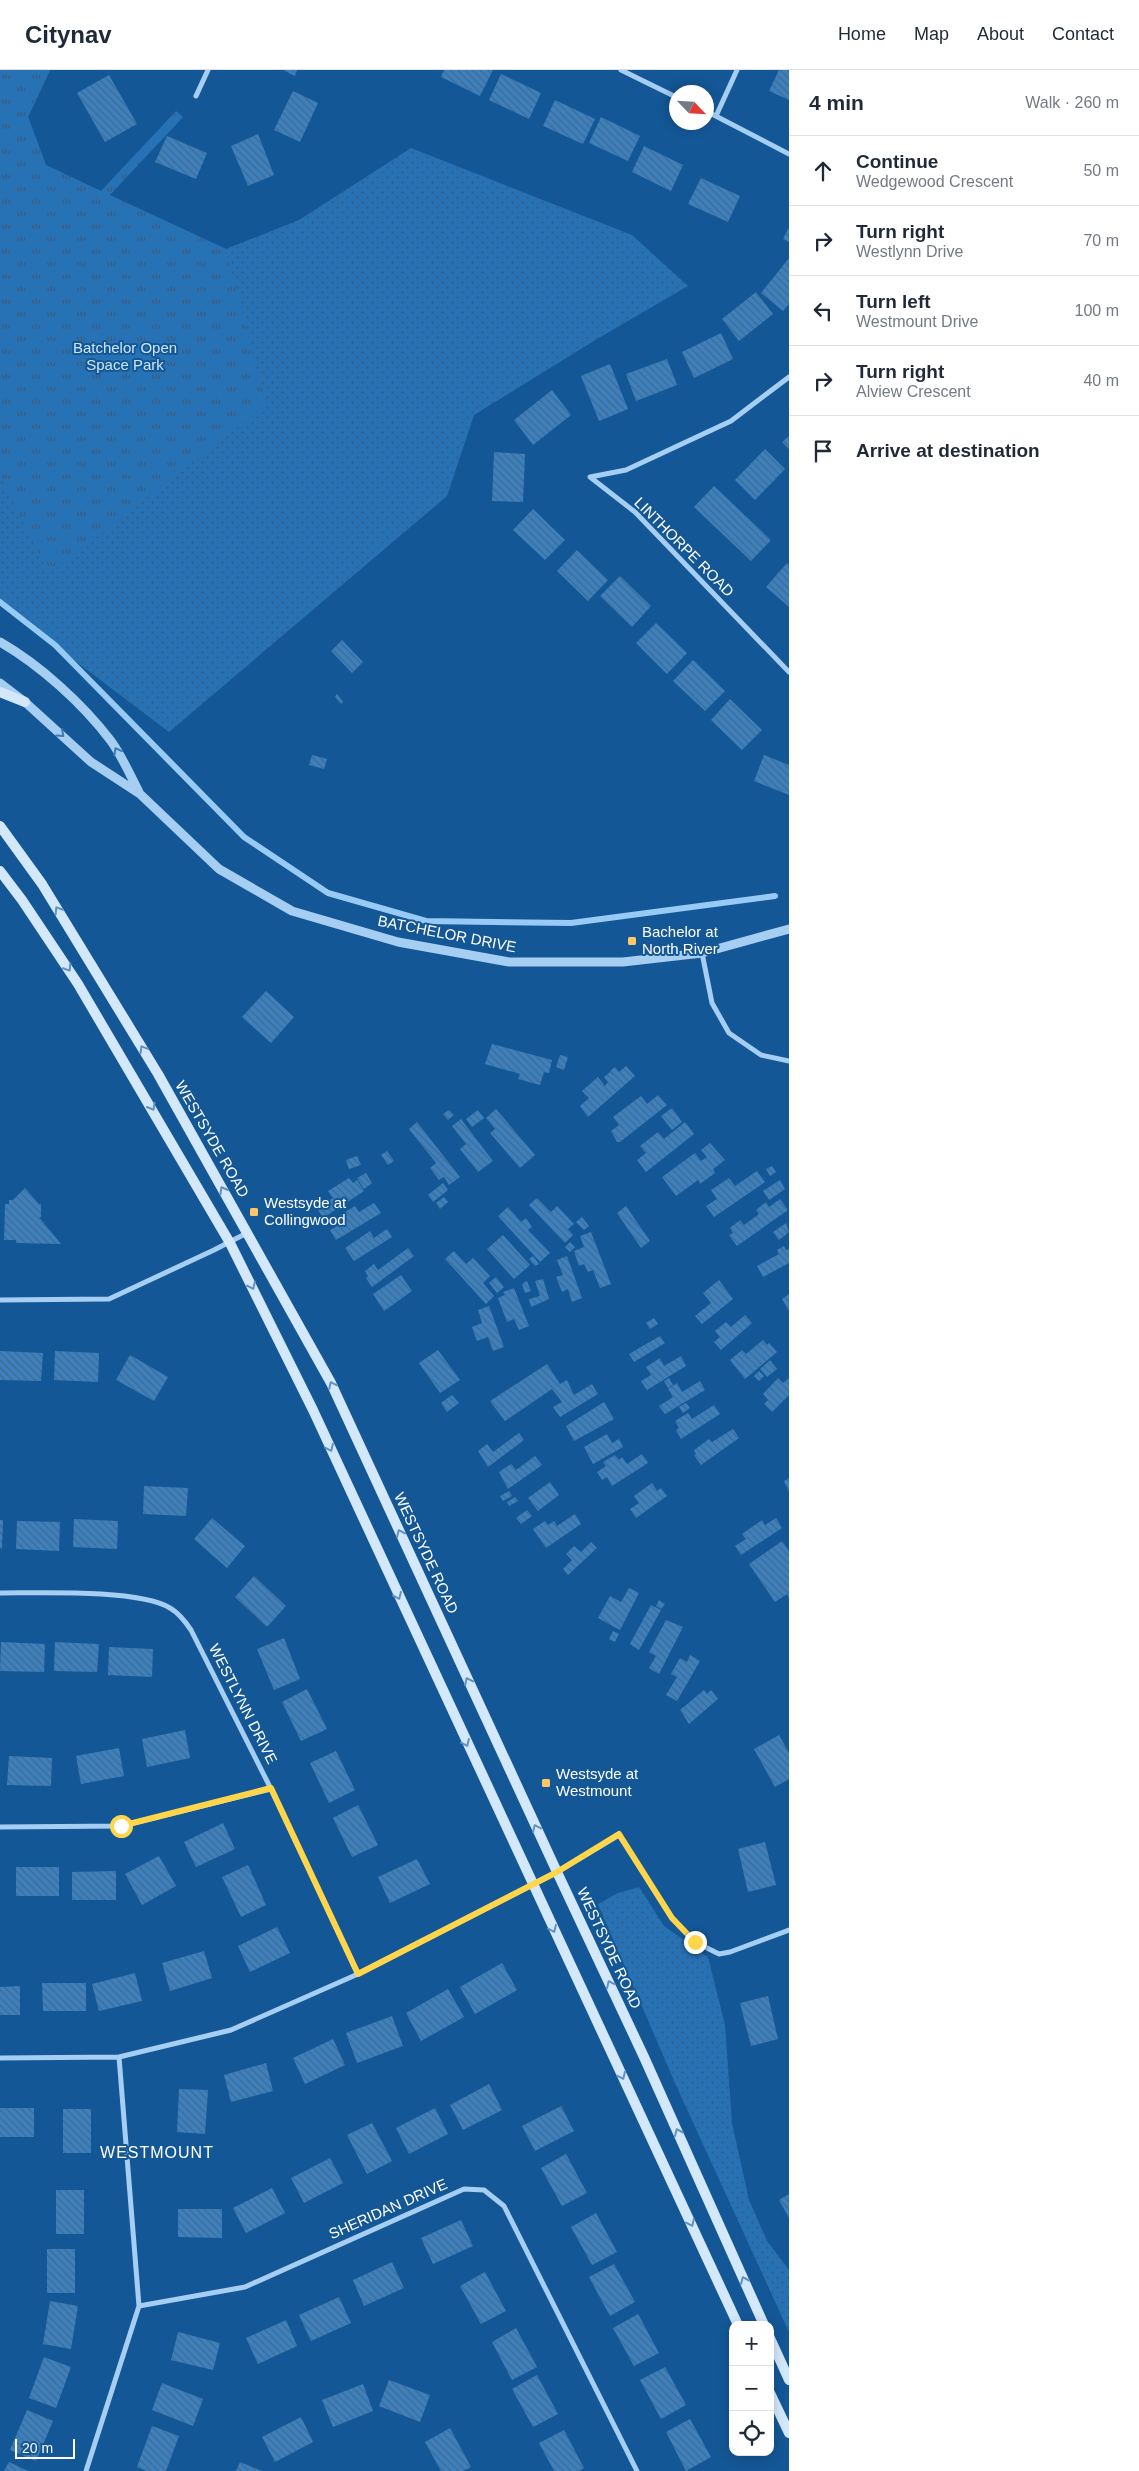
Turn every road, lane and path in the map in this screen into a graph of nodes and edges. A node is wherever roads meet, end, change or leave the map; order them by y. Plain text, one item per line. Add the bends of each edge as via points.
1 (208, 70) edge
2 (621, 70) edge
3 (737, 70) edge
4 (669, 94) edge
5 (196, 96) dead end
6 (716, 116) joint
7 (789, 154) edge
8 (789, 377) edge
9 (0, 642) edge
10 (789, 672) edge
11 (0, 683) edge
12 (0, 692) edge
13 (25, 702) junction
14 (140, 794) junction
15 (0, 826) edge
16 (0, 871) edge
17 (789, 929) edge
18 (702, 953) junction
19 (789, 1061) edge
20 (248, 1232) junction
21 (230, 1243) junction
22 (0, 1300) edge
23 (0, 1592) edge
24 (271, 1788) junction
25 (0, 1827) edge
26 (557, 1872) junction
27 (532, 1885) junction
28 (789, 1930) edge
29 (358, 1974) junction
30 (119, 2057) junction
31 (0, 2058) edge
32 (139, 2306) junction
33 (736, 2321) edge
34 (762, 2321) edge
35 (774, 2347) edge
36 (789, 2380) edge
37 (774, 2401) edge
38 (789, 2433) edge
39 (86, 2471) edge
40 (637, 2471) edge

1 - 5 street
2 - 4 street
3 - 6 street
6 - 7 street
8 - 10 street, LINTHORPE ROAD via 731,422 626,470 590,477 635,512
14 -> 9 street, BATCHELOR DRIVE via 111,742 66,692 18,652
11 - 13 street, BATCHELOR DRIVE
12 - 13 main road
13 -> 14 street, BATCHELOR DRIVE via 91,762
14 - 18 street, BATCHELOR DRIVE via 219,869 292,911 398,942 509,962 623,962
20 -> 15 main road, WESTSYDE ROAD via 96,971 42,884
16 -> 21 main road via 78,984
17 - 18 street, BATCHELOR DRIVE
18 - 19 street via 712,1003 729,1033 761,1055
20 - 21 street
26 -> 20 main road, WESTSYDE ROAD via 331,1383
21 - 22 street via 109,1299
21 -> 27 main road via 313,1410
23 - 24 street, WESTLYNN DRIVE via 130,1596 170,1607 191,1630
24 - 25 street via 121,1826
24 - 29 street, WESTLYNN DRIVE
26 - 27 street
26 - 28 street via 619,1834 672,1918 695,1942 719,1954
34 -> 26 main road, WESTSYDE ROAD
27 - 29 street
27 -> 33 main road
29 - 30 street via 231,2030
30 - 31 street
30 - 32 street
32 - 39 street
32 - 40 street, SHERIDAN DRIVE via 245,2287 464,2189 484,2190 504,2206
35 - 36 main road
37 - 38 main road

